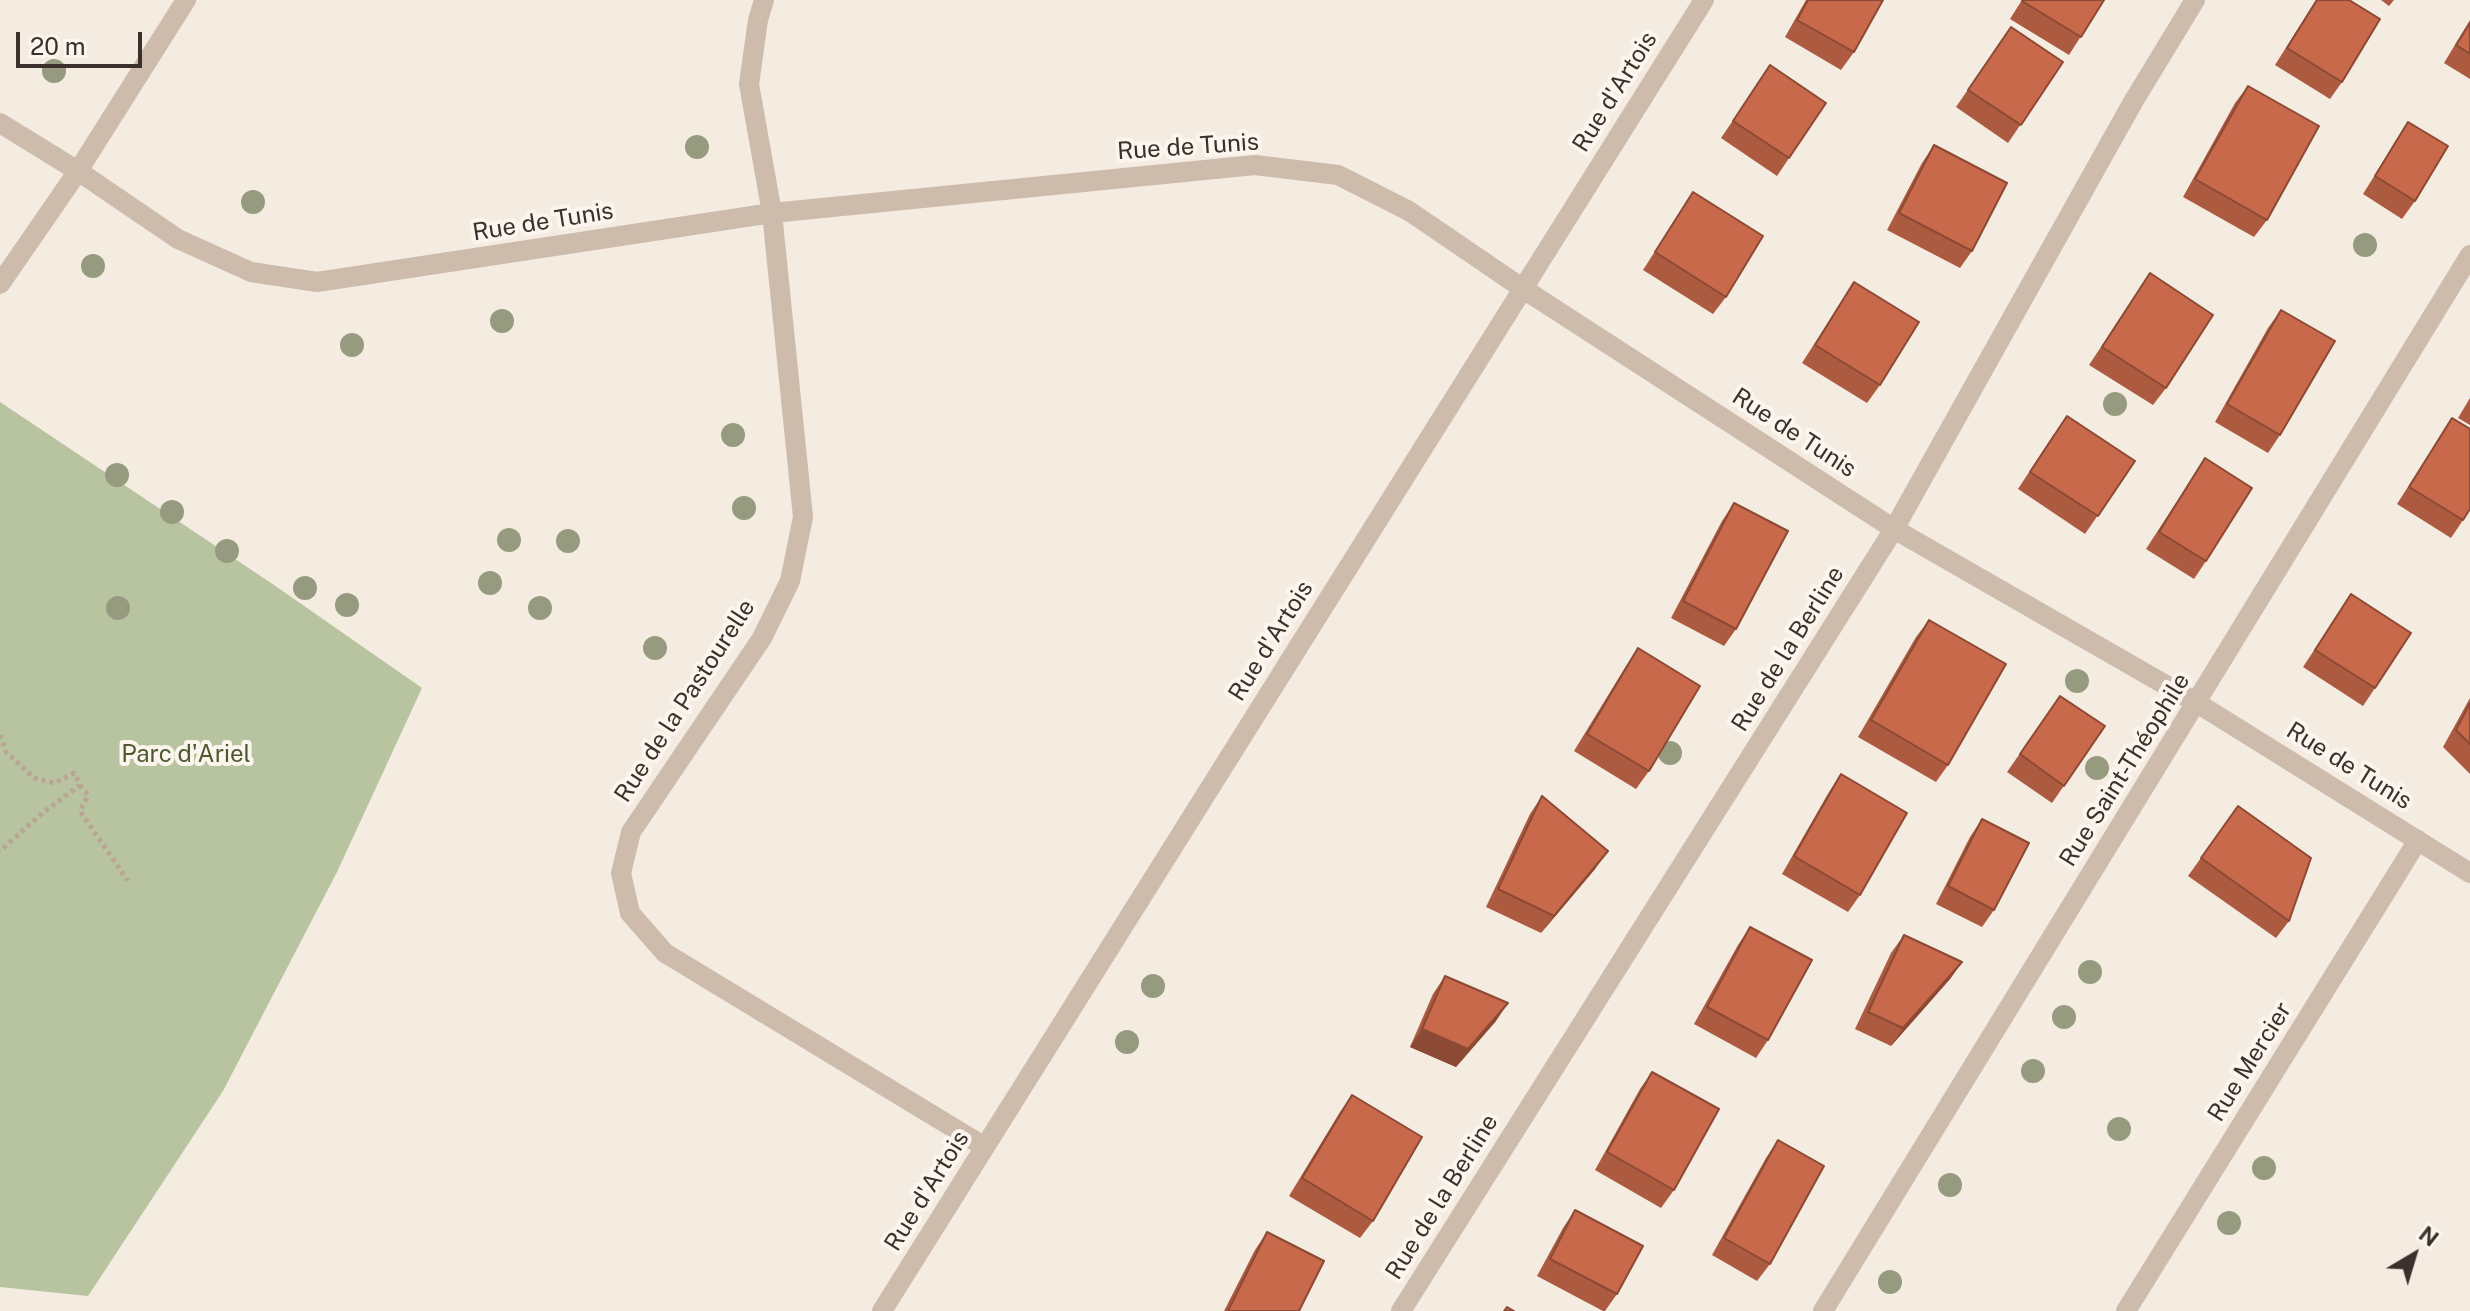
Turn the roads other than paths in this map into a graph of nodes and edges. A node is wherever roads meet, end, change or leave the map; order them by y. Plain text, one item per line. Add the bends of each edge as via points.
1 (186, 0) edge
2 (764, 0) edge
3 (1704, 0) edge
4 (2195, 0) edge
5 (0, 123) edge
6 (78, 171) junction
7 (772, 213) junction
8 (2470, 255) edge
9 (0, 284) edge
10 (1522, 288) junction
11 (1894, 529) junction
12 (2197, 703) junction
13 (2418, 840) junction
14 (2470, 873) edge
15 (985, 1147) junction
16 (882, 1311) edge
17 (1401, 1311) edge
18 (1823, 1311) edge
19 (2126, 1311) edge

1 - 6 street
2 - 7 street, Rue de la Pastourelle via 749,84
3 - 10 street, Rue d'Artois
4 - 11 street, Rue de la Berline
5 - 6 street, Rue de Tunis
6 - 7 street, Rue de Tunis via 178,239 251,272 317,282
6 - 9 street
7 - 10 street, Rue de Tunis via 1255,165 1338,175 1409,211
7 - 15 street, Rue de la Pastourelle via 803,517 790,581 762,638 631,832 621,873 630,913 665,953
8 - 12 street, Rue Saint-Théophile
10 - 11 street, Rue de Tunis
10 - 15 street, Rue d'Artois
11 - 12 street, Rue de Tunis
11 - 17 street, Rue de la Berline
12 - 13 street, Rue de Tunis
12 - 18 street, Rue Saint-Théophile
13 - 14 street, Rue de Tunis
13 - 19 street, Rue Mercier
15 - 16 street, Rue d'Artois

